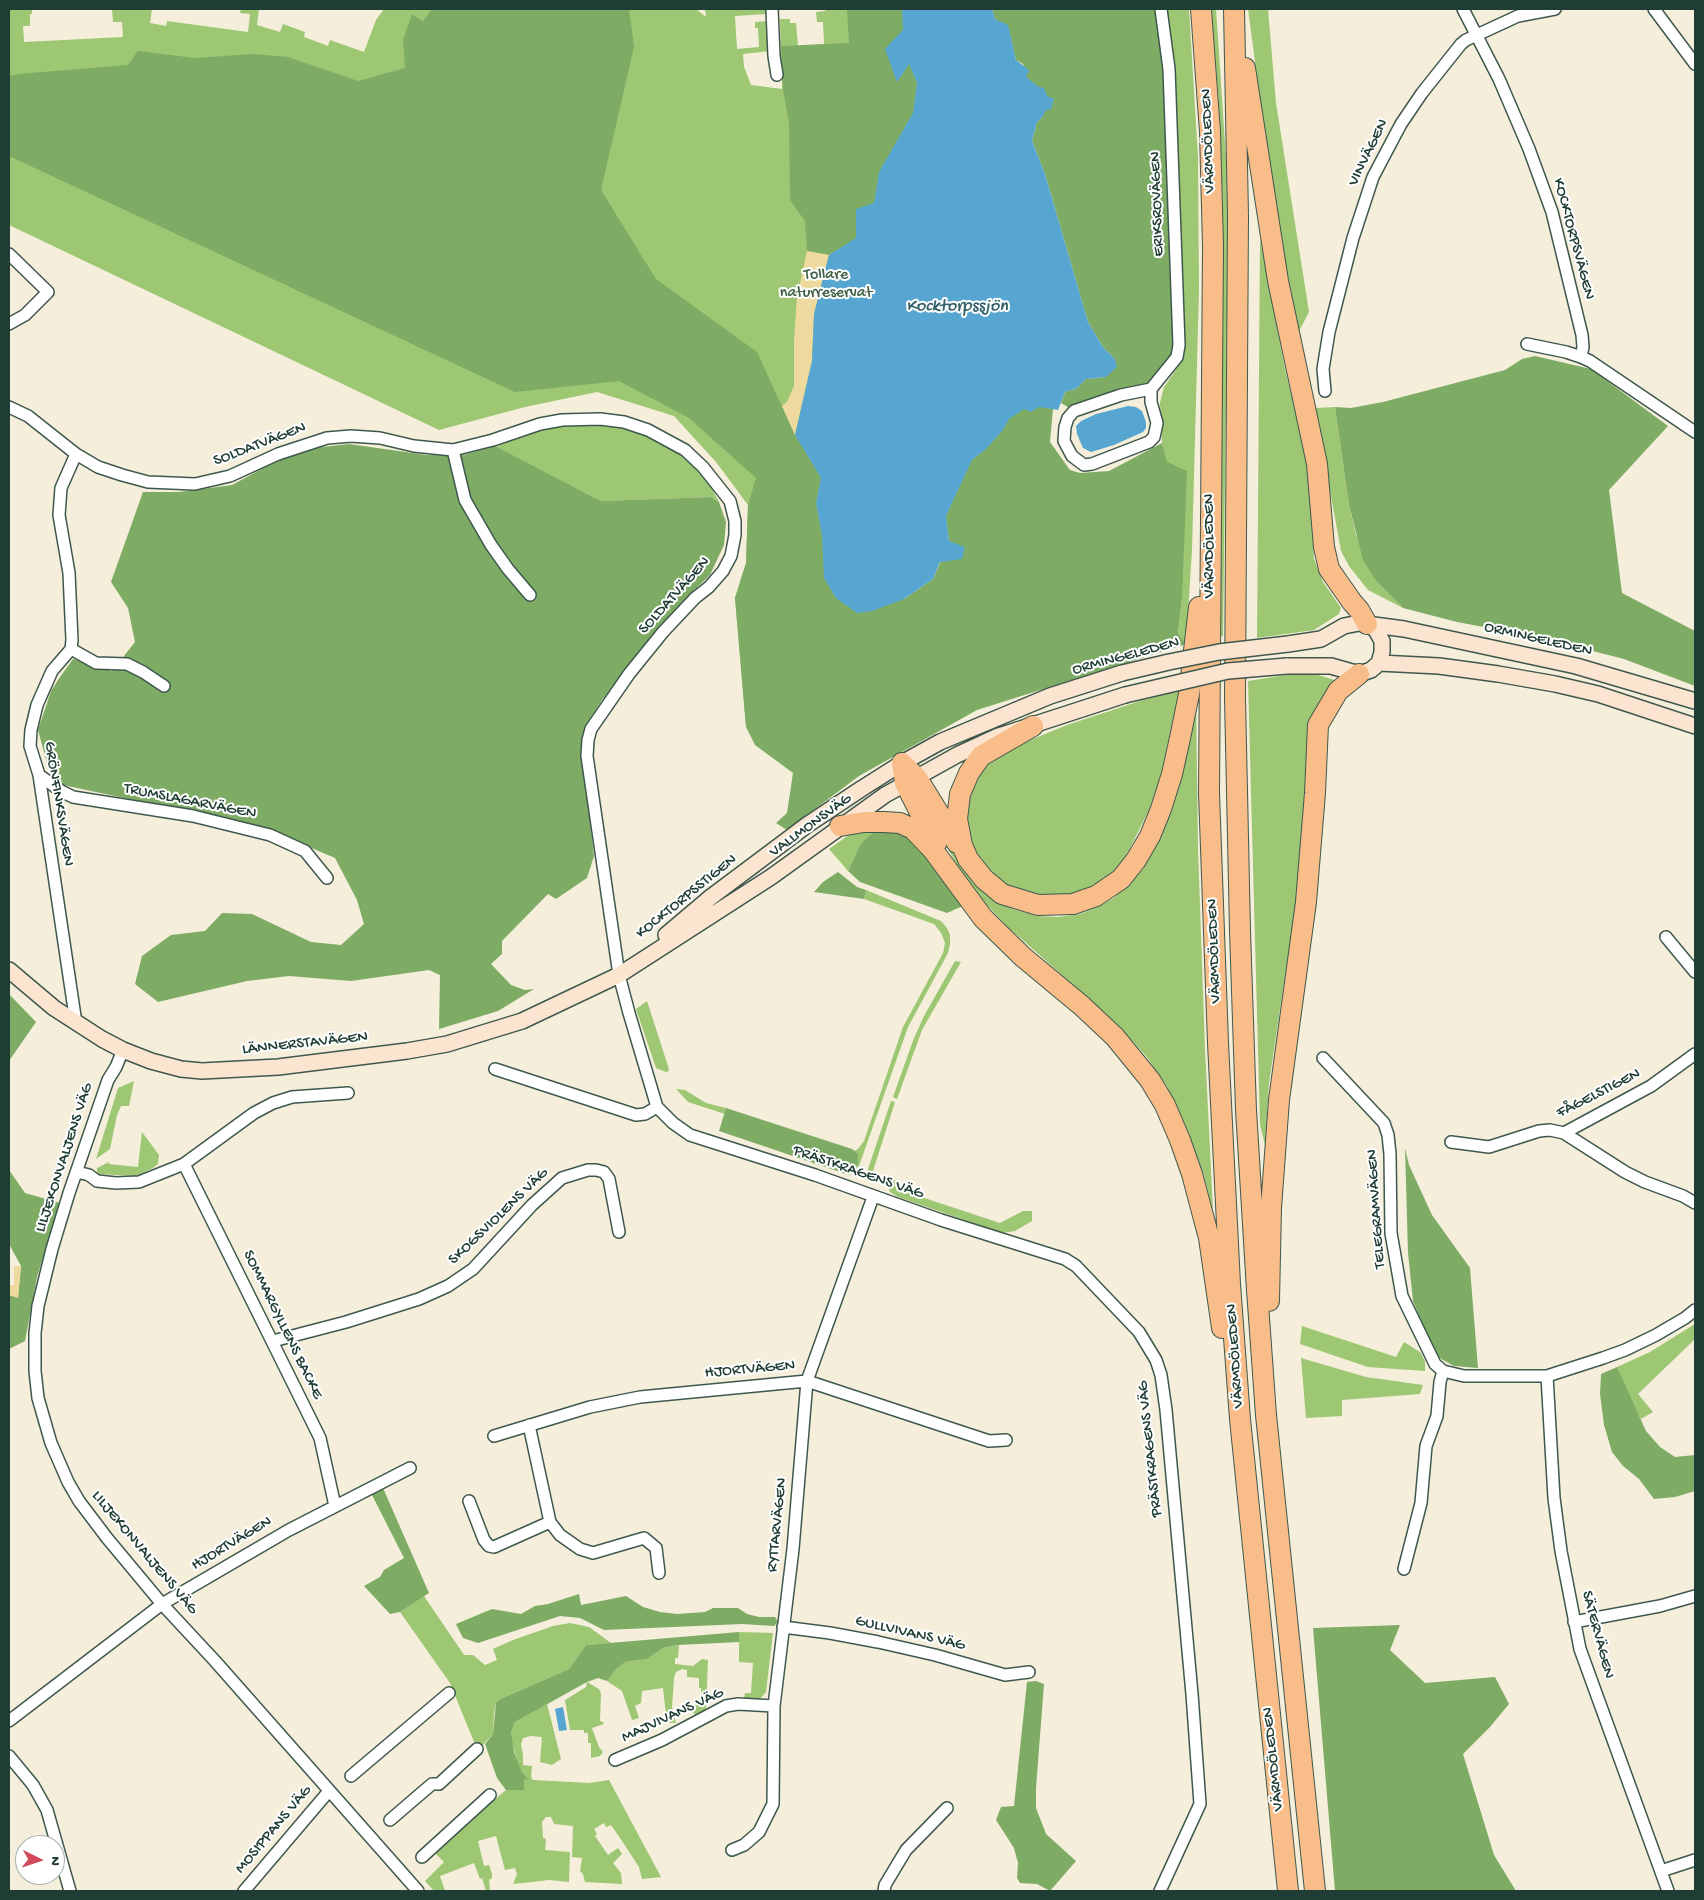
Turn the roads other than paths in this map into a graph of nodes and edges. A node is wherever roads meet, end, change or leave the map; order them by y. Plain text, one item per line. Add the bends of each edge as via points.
1 (772, 9) edge
2 (1161, 9) edge
3 (1201, 9) edge
4 (1235, 9) edge
5 (1463, 9) edge
6 (1555, 9) edge
7 (1654, 9) edge
8 (1476, 34) junction
9 (1695, 64) edge
10 (778, 75) dead end
11 (9, 254) edge
12 (9, 324) edge
13 (1527, 344) dead end
14 (1581, 357) junction
15 (1151, 389) junction
16 (1325, 391) dead end
17 (9, 407) edge
18 (1695, 432) edge
19 (453, 450) junction
20 (76, 454) junction
21 (1211, 488) junction
22 (530, 595) dead end
23 (1369, 624) junction
24 (70, 649) junction
25 (1379, 663) junction
26 (1360, 674) junction
27 (164, 686) dead end
28 (1695, 701) edge
29 (1033, 726) junction
30 (1695, 726) edge
31 (902, 763) junction
32 (39, 774) junction
33 (911, 781) junction
34 (840, 826) junction
35 (968, 859) junction
36 (327, 878) dead end
37 (955, 881) junction
38 (1666, 937) dead end
39 (9, 970) edge
40 (1695, 972) edge
41 (619, 975) junction
42 (76, 1023) junction
43 (123, 1050) junction
44 (1695, 1054) edge
45 (1323, 1058) dead end
46 (495, 1069) dead end
47 (348, 1093) dead end
48 (657, 1107) junction
49 (1564, 1133) junction
50 (1451, 1142) dead end
51 (184, 1164) junction
52 (77, 1172) junction
53 (873, 1197) junction
54 (1695, 1203) edge
55 (619, 1232) dead end
56 (1695, 1310) edge
57 (273, 1341) junction
58 (1443, 1371) junction
59 (1547, 1376) junction
60 (808, 1381) junction
61 (1266, 1415) junction
62 (1240, 1418) junction
63 (529, 1425) junction
64 (494, 1436) dead end
65 (1006, 1440) dead end
66 (410, 1468) dead end
67 (469, 1501) dead end
68 (335, 1506) junction
69 (550, 1522) junction
70 (1404, 1569) dead end
71 (659, 1574) dead end
72 (1695, 1596) edge
73 (162, 1604) junction
74 (1574, 1622) junction
75 (783, 1627) junction
76 (1029, 1672) dead end
77 (449, 1693) dead end
78 (774, 1706) junction
79 (9, 1721) edge
80 (477, 1749) dead end
81 (9, 1756) edge
82 (615, 1760) dead end
83 (351, 1776) dead end
84 (329, 1791) junction
85 (490, 1795) dead end
86 (947, 1808) dead end
87 (390, 1820) dead end
88 (732, 1850) dead end
89 (422, 1857) dead end
90 (1695, 1860) edge
91 (1661, 1871) junction
92 (70, 1891) edge
93 (244, 1891) edge
94 (418, 1891) edge
95 (884, 1891) edge
96 (1160, 1891) edge
97 (1288, 1891) edge
98 (1315, 1891) edge
99 (1668, 1891) edge

1 - 10 street
2 - 15 street, ERIKSROVÄGEN via 1169,69 1179,345 1176,357
3 - 21 highway, VÄRMDÖLEDEN via 1210,132 1213,246
4 - 23 highway via 1278,281 1317,464 1329,570
4 - 61 highway, VÄRMDÖLEDEN via 1238,216 1235,698 1240,931 1246,1110
5 - 8 street, KOCKTORPSVÄGEN
6 - 8 street, VINVÄGEN via 1518,16
7 - 9 street
8 - 14 street, KOCKTORPSVÄGEN via 1529,149 1552,212 1582,335 1584,347
8 - 16 street, VINVÄGEN via 1461,44 1411,108 1374,176 1355,230 1335,305 1323,369
11 - 12 street via 48,292 25,315
13 - 14 street
14 - 18 street
15 - 15 street via 1120,395 1074,411 1068,418 1064,441 1072,456 1084,465 1092,464 1154,437 1157,423
17 - 20 street, SOLDATVÄGEN via 28,416
19 - 20 street, SOLDATVÄGEN via 380,438 326,438 278,454 230,476 194,484 148,482 98,467
19 - 22 street via 466,500 491,545
19 - 41 street, SOLDATVÄGEN via 562,420 624,422 648,430 685,450 730,501 735,535 731,556 723,571 663,632 628,674 591,729 588,740 587,756
20 - 24 street via 61,488 59,516 70,591
21 - 35 highway via 1189,694 1161,809 1136,860 1121,879 1096,896 1073,904 1038,905 1002,894
21 - 62 highway, VÄRMDÖLEDEN via 1209,792 1218,1044
23 - 25 main road via 1382,641
23 - 28 main road, ORMINGELEDEN via 1576,666
23 - 31 main road, ORMINGELEDEN, bridge via 1344,626 1322,639 1219,652 1122,673 1050,696 940,742
24 - 27 street via 96,663 127,664
24 - 32 street, GRÖNFINKSVÄGEN via 52,671 33,718 30,746
25 - 26 main road
25 - 30 main road via 1439,666 1555,684 1598,694
26 - 29 main road, bridge via 1331,666 1228,671 1125,695
26 - 61 highway via 1338,691 1318,725 1306,902 1278,1110 1271,1208
29 - 33 main road, VALLMONSVÄG via 996,737
29 - 35 highway via 981,756 969,773 960,794 957,819
31 - 33 highway
31 - 41 main road, KOCKTORPSSTIGEN via 807,825 712,897
32 - 36 street, TRUMSLAGARVÄGEN via 74,797 193,816 270,835 306,852
32 - 42 street, GRÖNFINKSVÄGEN
33 - 34 main road, VALLMONSVÄG
33 - 35 highway
33 - 37 highway
34 - 37 highway via 864,822 900,823 913,829
34 - 41 main road, VALLMONSVÄG via 771,877
37 - 62 highway via 983,918 1016,950 1116,1037 1165,1105 1192,1174 1209,1238 1216,1294
38 - 40 street
39 - 42 main road, LÄNNERSTAVÄGEN
41 - 43 main road, LÄNNERSTAVÄGEN via 522,1021 447,1044 407,1051 278,1067 202,1071 151,1062
41 - 48 street, PRÄSTKRAGENS VÄG
42 - 43 main road, LÄNNERSTAVÄGEN
43 - 52 street, LILJEKONVALJENS VÄG via 108,1080
44 - 49 street, FÅGELSTIGEN via 1651,1086
45 - 58 street, TELEGRAMVÄGEN via 1384,1122 1390,1154 1392,1233 1402,1296 1435,1364
46 - 48 street via 636,1115
47 - 51 street via 301,1096 272,1103
48 - 53 street, PRÄSTKRAGENS VÄG via 690,1135
49 - 50 street, FÅGELSTIGEN via 1539,1131 1489,1147
49 - 54 street via 1625,1172
51 - 52 street via 130,1184 97,1180
51 - 57 street, SOMMARGYLLENS BACKE
52 - 73 street, LILJEKONVALJENS VÄG via 52,1248 38,1306 34,1351 38,1398 53,1449 79,1501
53 - 60 street, RYTTARVÄGEN
53 - 96 street, PRÄSTKRAGENS VÄG via 1065,1259 1076,1266 1139,1332 1156,1360 1166,1410 1200,1804
55 - 57 street, SKOGSVIOLENS VÄG via 609,1179 604,1172 588,1170 562,1178 532,1205 473,1269 448,1286 346,1322
56 - 59 street via 1625,1350
57 - 68 street, SOMMARGYLLENS BACKE via 320,1438
58 - 59 street via 1464,1376
58 - 70 street via 1436,1416 1426,1446 1421,1503
59 - 74 street, SÄTERVÄGEN via 1554,1498
60 - 63 street, HJORTVÄGEN via 640,1396
60 - 65 street, HJORTVÄGEN via 989,1441
60 - 75 street, RYTTARVÄGEN
61 - 98 highway, VÄRMDÖLEDEN
62 - 97 highway, VÄRMDÖLEDEN
63 - 64 street, HJORTVÄGEN
63 - 69 street
66 - 68 street, HJORTVÄGEN
67 - 69 street via 489,1546 494,1547
68 - 73 street, HJORTVÄGEN
69 - 71 street via 560,1535 580,1549 594,1553 644,1538 656,1548
72 - 74 street
73 - 79 street, HJORTVÄGEN
73 - 84 street, LILJEKONVALJENS VÄG
74 - 91 street, SÄTERVÄGEN via 1590,1678
75 - 76 street, GULLVIVANS VÄG via 878,1642 1005,1675
75 - 78 street, RYTTARVÄGEN
77 - 83 street
78 - 82 street, MAJVIVANS VÄG via 726,1706 662,1740
78 - 88 street, RYTTARVÄGEN via 773,1804 759,1832
80 - 87 street via 439,1784 432,1784
81 - 92 street via 47,1810
84 - 93 street, MOSIPPANS VÄG
84 - 94 street, LILJEKONVALJENS VÄG
85 - 89 street
86 - 95 street via 906,1850
90 - 91 street
91 - 99 street, SÄTERVÄGEN

